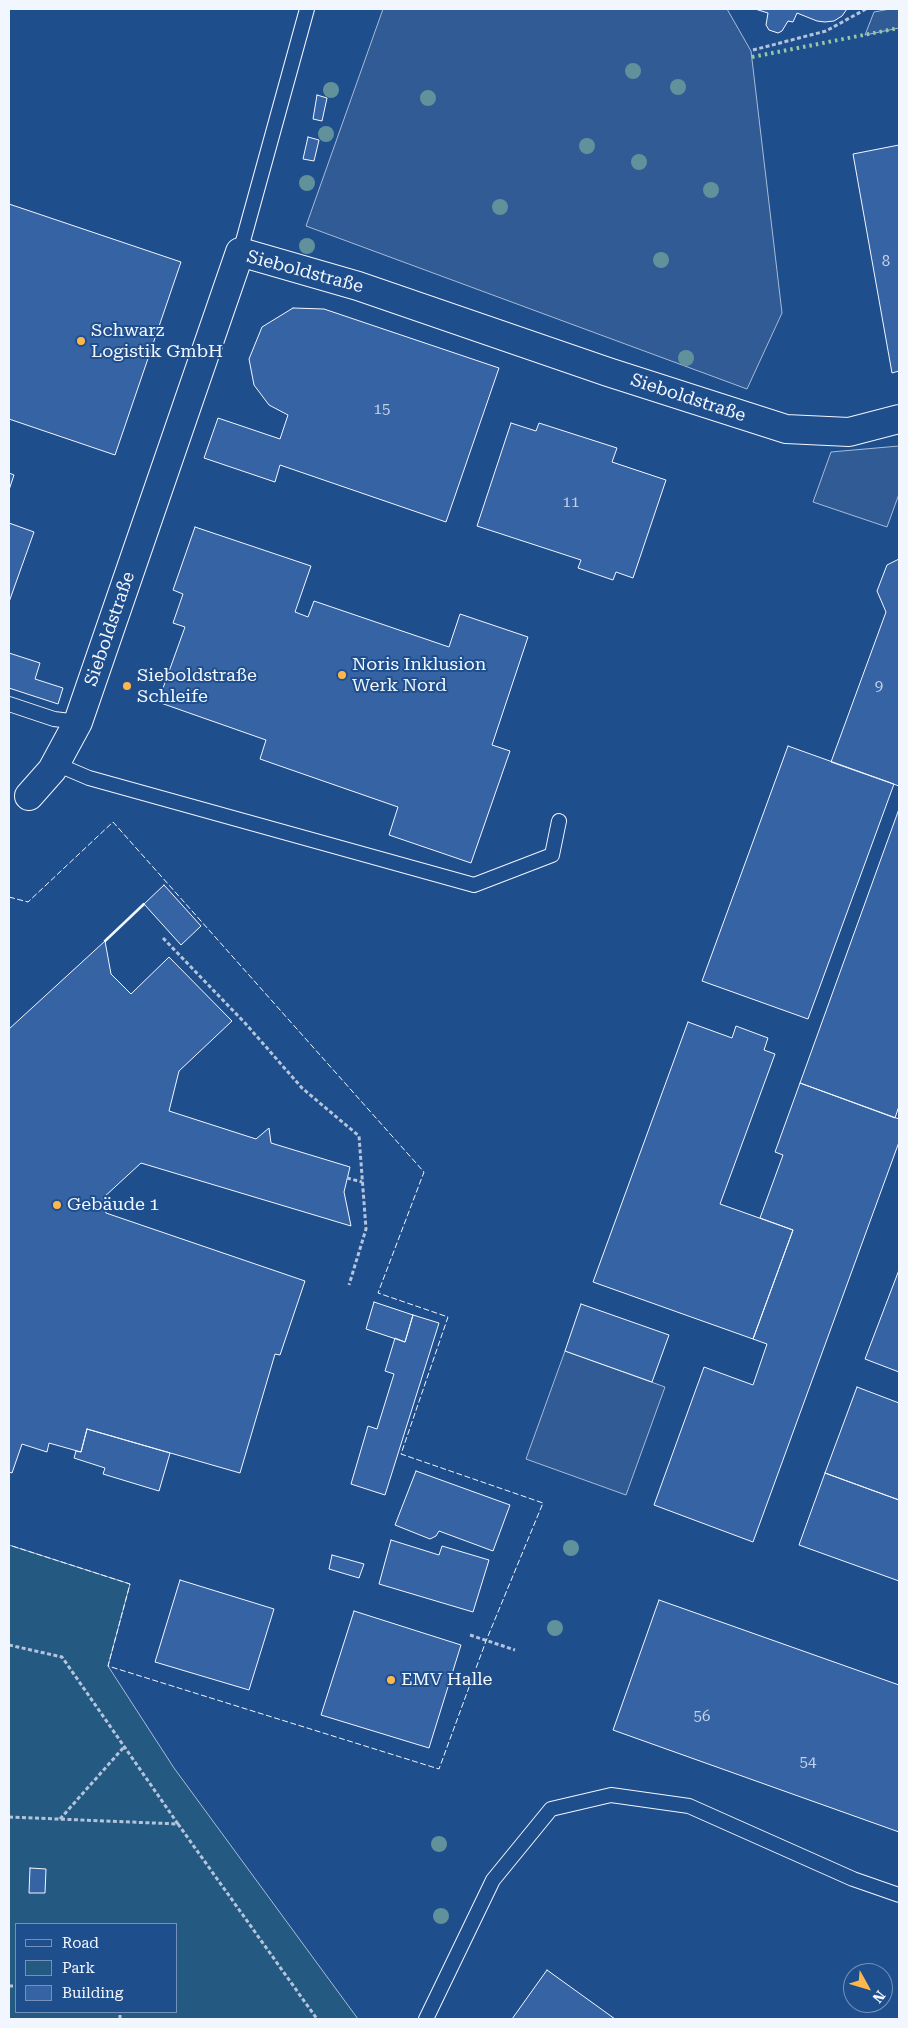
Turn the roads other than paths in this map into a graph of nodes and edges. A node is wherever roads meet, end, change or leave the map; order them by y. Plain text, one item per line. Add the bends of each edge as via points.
1 (307, 9) edge
2 (240, 252) junction
3 (899, 419) edge
4 (9, 704) edge
5 (78, 722) junction
6 (56, 764) junction
7 (29, 796) dead end
8 (559, 821) dead end
9 (899, 1895) edge
10 (426, 2019) edge

1 - 2 lane
2 - 3 street, Sieboldstraße via 358,286 786,429 849,432
2 - 5 street, Sieboldstraße
4 - 5 lane via 54,719
5 - 6 street, Sieboldstraße
6 - 7 street, Sieboldstraße
6 - 8 lane via 89,778 474,884 552,855
9 - 10 lane via 853,1879 689,1806 611,1795 550,1809 493,1880

